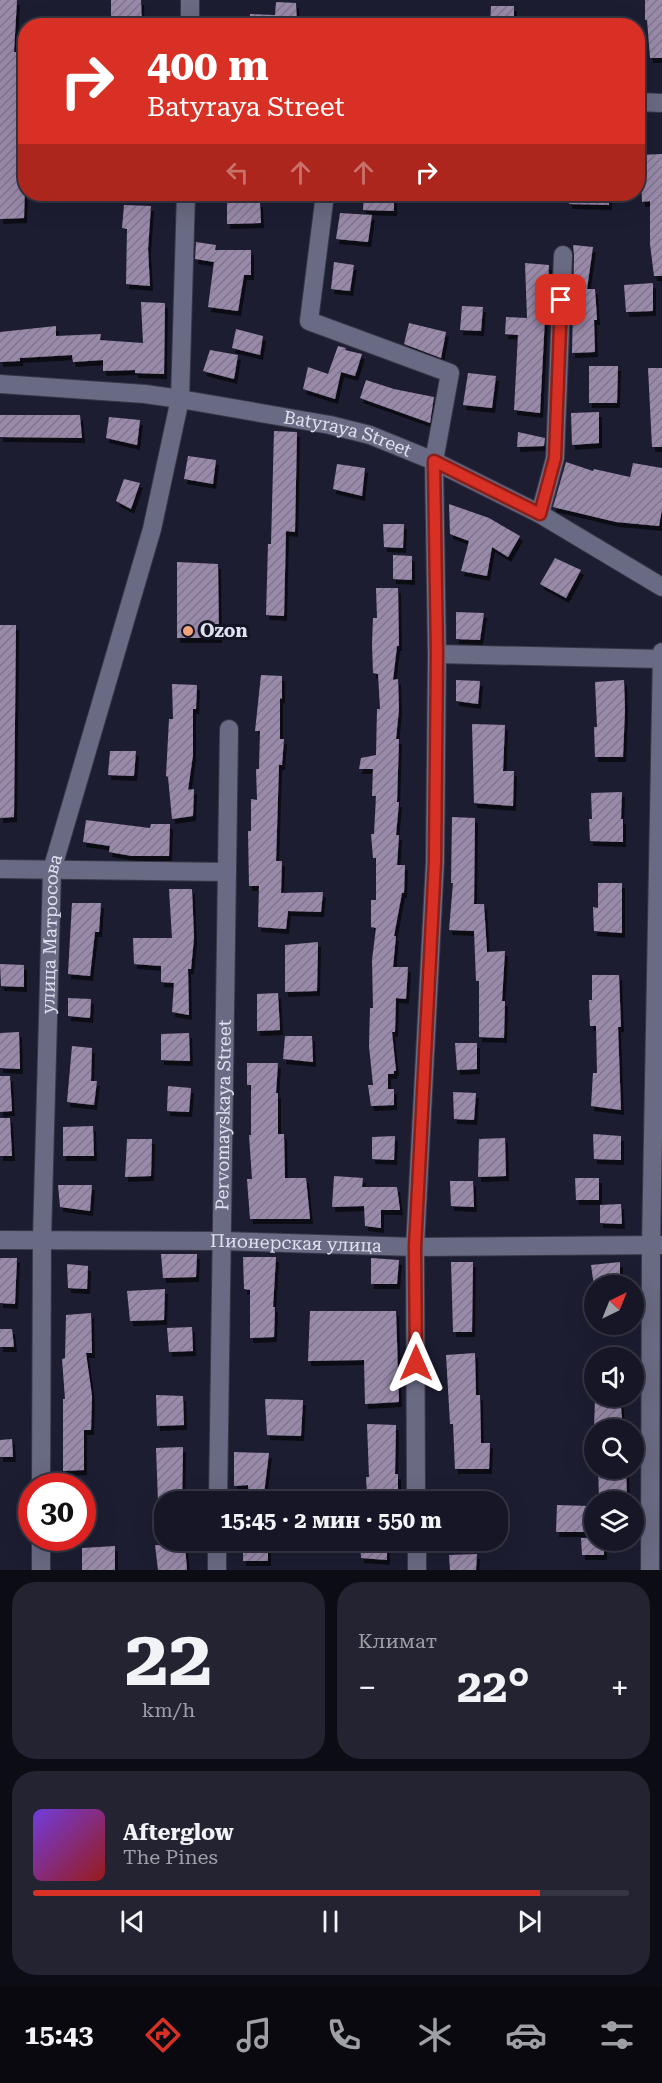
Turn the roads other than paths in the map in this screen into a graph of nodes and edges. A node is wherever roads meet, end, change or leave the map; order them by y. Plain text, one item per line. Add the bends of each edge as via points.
1 (190, 0) edge
2 (189, 18) edge
3 (645, 102) edge
4 (662, 103) edge
5 (186, 201) edge
6 (324, 201) edge
7 (563, 255) dead end
8 (0, 384) edge
9 (180, 399) junction
10 (434, 461) junction
11 (540, 514) junction
12 (662, 586) edge
13 (437, 654) junction
14 (661, 655) edge
15 (229, 729) dead end
16 (0, 869) edge
17 (52, 870) junction
18 (227, 872) junction
19 (42, 1239) junction
20 (0, 1240) edge
21 (223, 1241) junction
22 (657, 1245) edge
23 (415, 1247) junction
24 (41, 1473) edge
25 (218, 1491) edge
26 (416, 1491) edge
27 (41, 1551) edge
28 (218, 1551) edge
29 (417, 1551) edge
30 (41, 1570) edge
31 (217, 1570) edge
32 (417, 1570) edge
33 (650, 1570) edge

1 - 2 street
3 - 4 street
5 - 9 street, улица Матросова
6 - 10 street via 309,321 450,373
7 - 11 street via 555,458
8 - 9 street, Batyraya Street
9 - 10 street, Batyraya Street via 370,435
9 - 17 street, улица Матросова via 152,529
10 - 11 street, Batyraya Street
10 - 13 street
11 - 12 street, Batyraya Street
13 - 14 street
13 - 23 street via 435,862
14 - 22 street
15 - 18 street, Pervomayskaya Street
16 - 17 street
17 - 18 street
17 - 19 street, улица Матросова
18 - 21 street, Pervomayskaya Street
19 - 20 street, Пионерская улица
19 - 21 street, Пионерская улица
19 - 24 street, улица Матросова
21 - 23 street, Пионерская улица
21 - 25 street, Pervomayskaya Street
22 - 23 street, Пионерская улица
22 - 33 street
23 - 26 street
27 - 30 street
28 - 31 street
29 - 32 street

